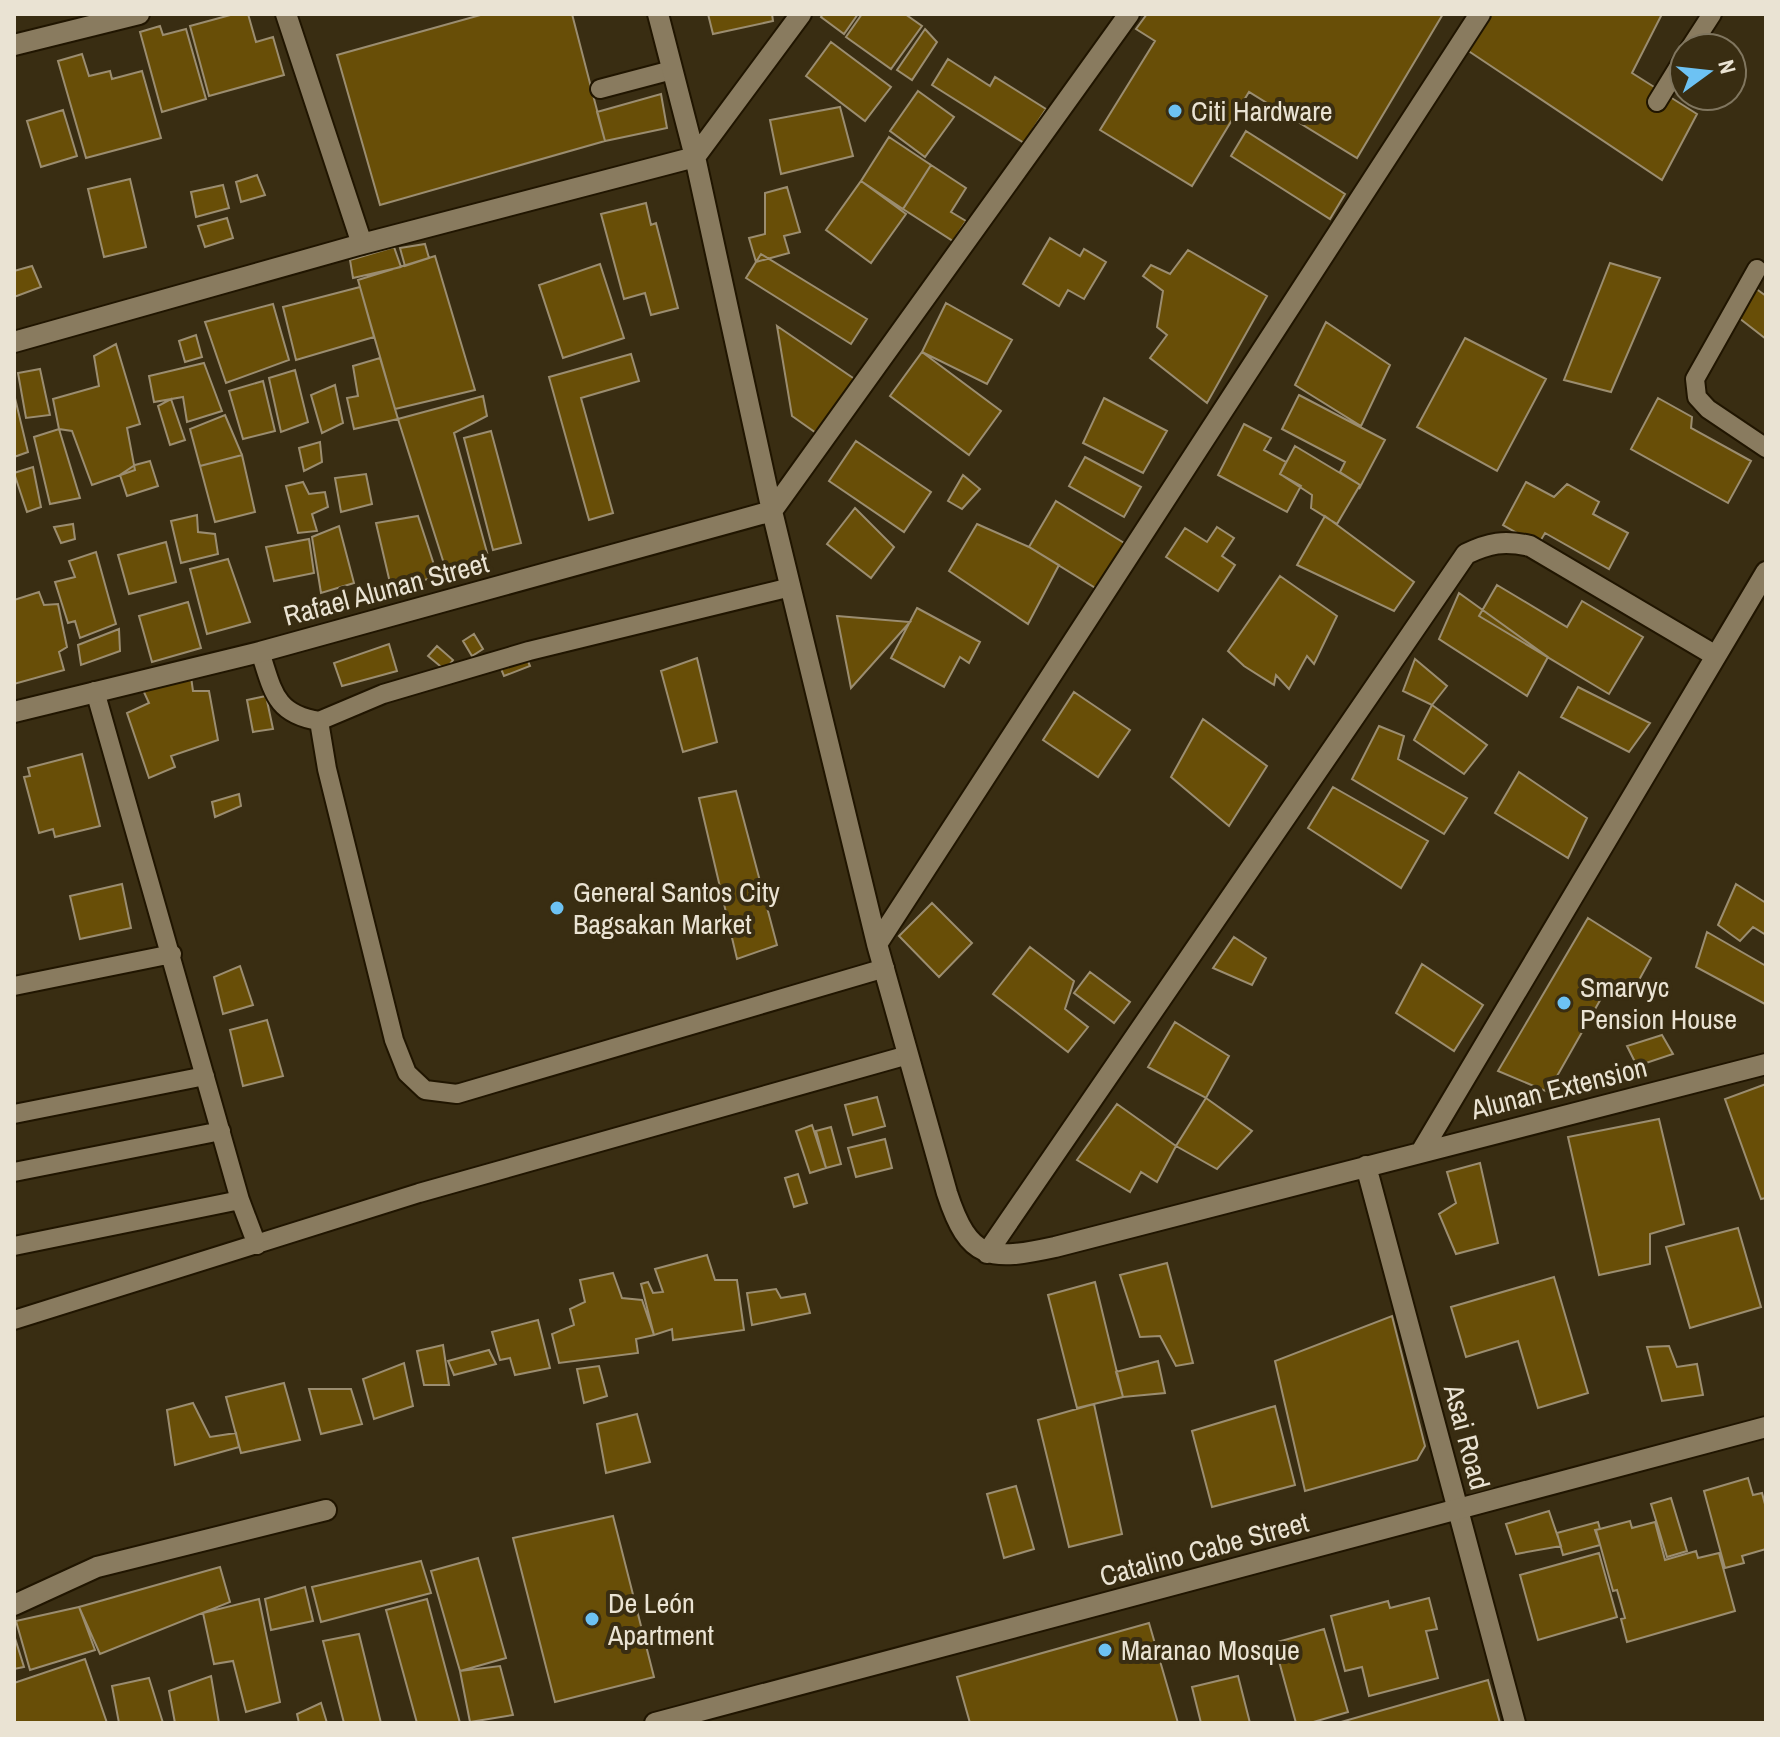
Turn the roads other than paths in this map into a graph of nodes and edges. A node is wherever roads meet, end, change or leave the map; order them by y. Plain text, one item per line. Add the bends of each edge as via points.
1 (139, 14) edge
2 (286, 14) edge
3 (658, 14) edge
4 (801, 14) edge
5 (1129, 14) edge
6 (1480, 14) edge
7 (1712, 14) edge
8 (1700, 32) edge
9 (14, 45) edge
10 (672, 70) junction
11 (1668, 84) edge
12 (600, 89) dead end
13 (1657, 102) dead end
14 (695, 157) junction
15 (362, 244) junction
16 (1757, 269) dead end
17 (14, 342) edge
18 (1766, 448) edge
19 (772, 511) junction
20 (1766, 572) edge
21 (791, 587) junction
22 (260, 652) junction
23 (1716, 656) junction
24 (95, 691) junction
25 (14, 712) edge
26 (319, 721) junction
27 (877, 944) junction
28 (172, 954) junction
29 (885, 968) junction
30 (14, 986) edge
31 (908, 1055) junction
32 (1766, 1064) edge
33 (205, 1076) junction
34 (14, 1114) edge
35 (221, 1131) junction
36 (1421, 1152) junction
37 (1366, 1166) junction
38 (14, 1172) edge
39 (240, 1200) junction
40 (257, 1245) junction
41 (14, 1246) edge
42 (987, 1253) junction
43 (14, 1320) edge
44 (1766, 1427) edge
45 (326, 1510) dead end
46 (1458, 1511) junction
47 (14, 1605) edge
48 (655, 1723) edge
49 (1515, 1723) edge

1 - 9 street
2 - 15 street
3 - 10 street
4 - 14 street
5 - 19 street
6 - 27 street
7 - 8 lane
10 - 12 lane
10 - 14 street
11 - 13 lane
14 - 15 street
14 - 19 street
15 - 17 street
16 - 18 lane via 1695,379 1697,397 1708,409
19 - 21 street
19 - 22 street, Rafael Alunan Street
20 - 23 street
21 - 26 lane via 529,651 383,694
21 - 27 street
22 - 24 street, Rafael Alunan Street
22 - 26 lane via 275,697 286,710
23 - 36 street
23 - 42 street via 1530,546 1489,543 1466,554
24 - 25 street, Rafael Alunan Street
24 - 28 lane
26 - 29 lane via 394,1040 407,1073 425,1090 457,1094
27 - 29 street
28 - 30 lane
28 - 33 lane
29 - 31 street
31 - 40 lane via 419,1193
31 - 42 street via 957,1224
32 - 36 street, Alunan Extension
33 - 34 lane
33 - 35 lane
35 - 38 lane
35 - 39 lane
36 - 37 street, Alunan Extension
37 - 42 street, Alunan Extension via 1055,1247 1005,1256
37 - 46 street, Asai Road
39 - 40 lane
39 - 41 lane
40 - 43 lane
44 - 46 street, Catalino Cabe Street
45 - 47 street via 97,1567
46 - 48 street, Catalino Cabe Street
46 - 49 street, Asai Road

